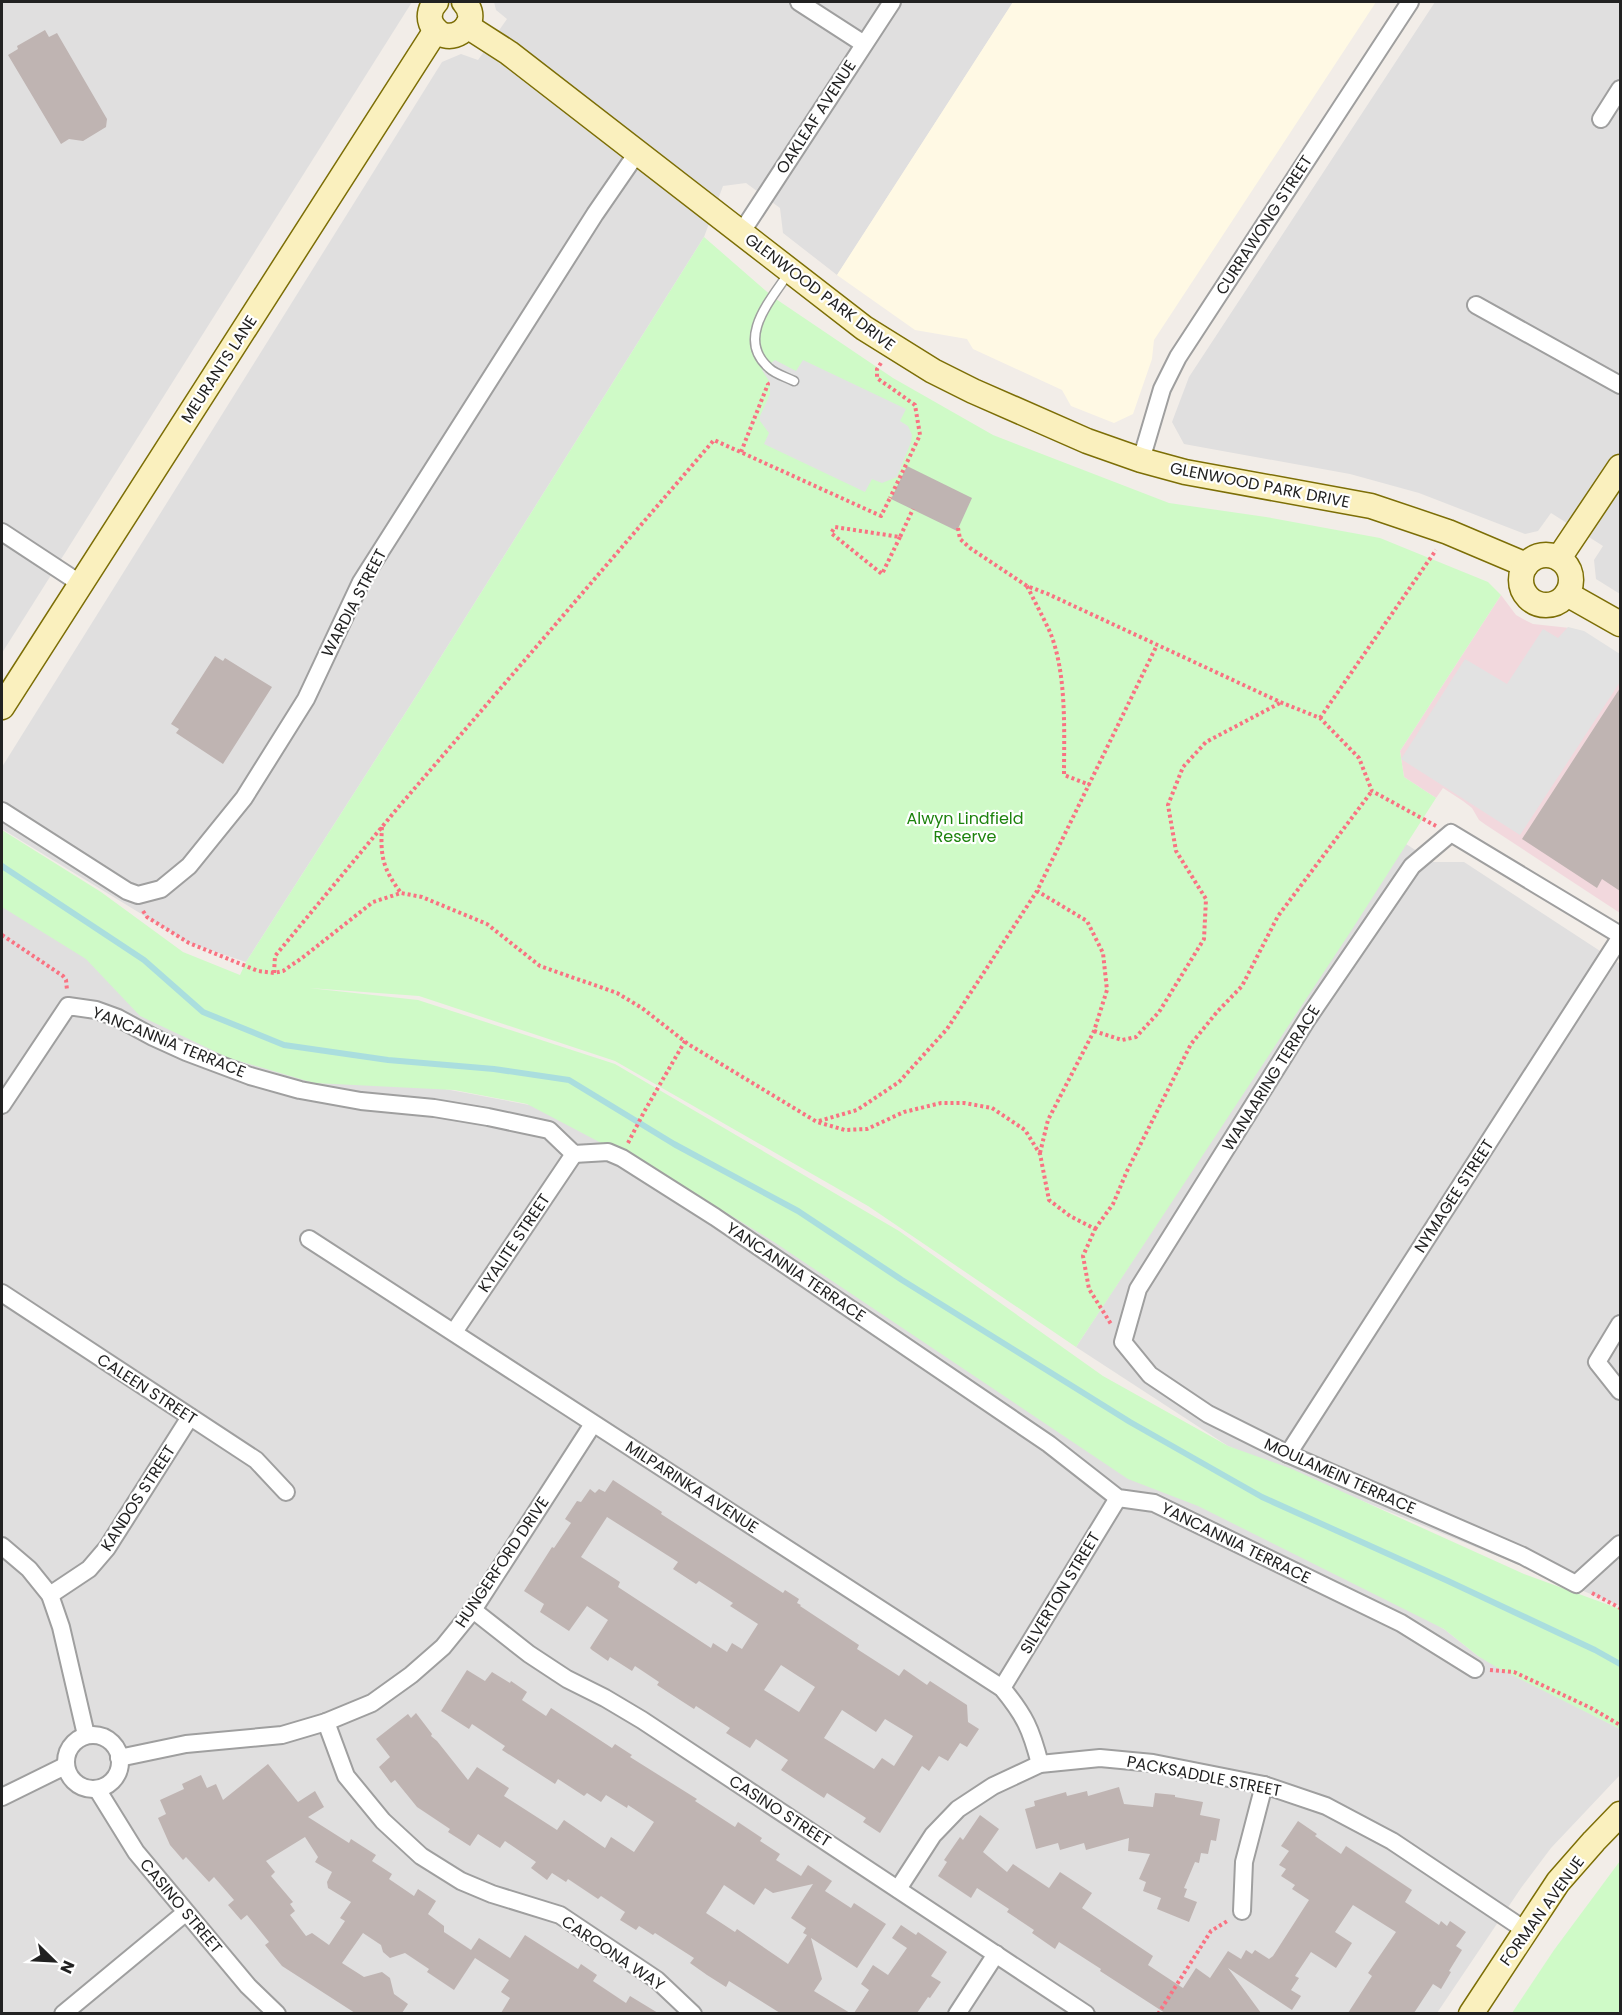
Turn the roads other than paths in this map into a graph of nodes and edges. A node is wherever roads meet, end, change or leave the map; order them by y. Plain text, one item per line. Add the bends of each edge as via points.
1 (436, 2) edge
2 (464, 2) edge
3 (799, 2) edge
4 (892, 2) edge
5 (1410, 2) edge
6 (467, 26) junction
7 (436, 30) junction
8 (864, 44) junction
9 (1620, 89) edge
10 (1601, 119) dead end
11 (637, 153) junction
12 (741, 233) junction
13 (790, 271) junction
14 (1476, 305) dead end
15 (794, 381) dead end
16 (1620, 386) edge
17 (1141, 460) junction
18 (1620, 467) edge
19 (2, 532) edge
20 (1558, 558) junction
21 (1526, 565) junction
22 (81, 584) junction
23 (1567, 594) junction
24 (1620, 624) edge
25 (2, 707) edge
26 (2, 811) edge
27 (1620, 937) edge
28 (2, 1106) edge
29 (574, 1154) junction
30 (309, 1239) dead end
31 (2, 1293) edge
32 (1620, 1324) edge
33 (454, 1332) junction
34 (1123, 1342) joint
35 (1620, 1391) edge
36 (190, 1417) junction
37 (593, 1424) junction
38 (1288, 1454) junction
39 (286, 1492) dead end
40 (1118, 1498) junction
41 (1620, 1544) edge
42 (2, 1546) edge
43 (50, 1595) junction
44 (473, 1610) junction
45 (1475, 1669) road end
46 (1002, 1688) junction
47 (326, 1722) junction
48 (86, 1736) junction
49 (119, 1758) junction
50 (1040, 1764) junction
51 (65, 1766) junction
52 (1264, 1785) junction
53 (97, 1789) junction
54 (2, 1797) edge
55 (1620, 1815) edge
56 (898, 1889) junction
57 (1242, 1911) road end
58 (185, 1913) junction
59 (1525, 1930) junction
60 (996, 1954) junction
61 (63, 2013) edge
62 (278, 2013) edge
63 (693, 2013) edge
64 (957, 2013) edge
65 (1086, 2013) edge
66 (1471, 2013) edge

1 - 7 street via 430,18
2 - 6 street via 470,10
3 - 8 street
4 - 8 street, OAKLEAF AVENUE
5 - 17 street, CURRAWONG STREET via 1178,357 1162,389
6 - 7 street via 454,36
6 - 11 street, GLENWOOD PARK DRIVE via 509,53
7 - 22 street, MEURANTS LANE
8 - 12 street, OAKLEAF AVENUE
9 - 10 street
11 - 12 street, GLENWOOD PARK DRIVE
11 - 26 street, WARDIA STREET via 361,582 306,699 244,798 189,866 161,889 138,895
12 - 13 street, GLENWOOD PARK DRIVE
13 - 15 lane via 753,334 756,351 770,369
13 - 17 street, GLENWOOD PARK DRIVE via 864,327 933,371 1027,416
14 - 16 street
17 - 21 street, GLENWOOD PARK DRIVE via 1185,472 1371,506 1448,532
18 - 20 street
19 - 22 street
20 - 21 street via 1538,556
20 - 23 street via 1571,578
21 - 23 street via 1521,579 1530,599 1546,605
22 - 25 street, MEURANTS LANE
23 - 24 street
27 - 34 street, WANAARING TERRACE via 1451,833 1412,866 1308,1018 1138,1289
27 - 38 street, NYMAGEE STREET
28 - 29 street, YANCANNIA TERRACE via 68,1006 118,1018 178,1048 250,1076 300,1090 445,1109 549,1130
29 - 33 street, KYALITE STREET
29 - 40 street, YANCANNIA TERRACE via 608,1152 622,1158 1049,1444
30 - 33 street, MILPARINKA AVENUE
31 - 36 street, CALEEN STREET
32 - 35 street via 1597,1362
33 - 37 street, MILPARINKA AVENUE
34 - 38 street, MOULAMEIN TERRACE via 1150,1375 1208,1414
36 - 39 street, CALEEN STREET via 256,1460
36 - 43 street, KANDOS STREET via 107,1548 89,1569
37 - 44 street, HUNGERFORD DRIVE
37 - 46 street, MILPARINKA AVENUE
38 - 41 street, MOULAMEIN TERRACE via 1523,1556 1576,1584
40 - 45 street, YANCANNIA TERRACE via 1154,1503 1401,1623
40 - 46 street, SILVERTON STREET
42 - 43 street via 29,1569
43 - 48 street
44 - 47 street, HUNGERFORD DRIVE via 443,1647 411,1675 372,1703
44 - 56 street, CASINO STREET via 567,1679 642,1720
46 - 50 street, MILPARINKA AVENUE via 1022,1712
47 - 49 street, HUNGERFORD DRIVE via 282,1735 186,1744
47 - 63 street, CAROONA WAY via 346,1776 383,1821 421,1856 461,1881 560,1915 657,1980
48 - 49 street via 104,1737
48 - 51 street via 70,1746
49 - 53 street via 112,1781
50 - 52 street, PACKSADDLE STREET via 1100,1758 1153,1763
50 - 56 street, PACKSADDLE STREET via 993,1786 958,1809 933,1836
51 - 53 street via 76,1783
51 - 54 street
52 - 57 street via 1244,1862
52 - 59 street, PACKSADDLE STREET via 1326,1806 1392,1840
53 - 58 street, CASINO STREET via 136,1852
55 - 59 street, FORMAN AVENUE via 1573,1864
56 - 60 street, CASINO STREET
58 - 61 street
58 - 62 street, CASINO STREET via 248,1986
59 - 66 street, FORMAN AVENUE
60 - 64 street
60 - 65 street, CASINO STREET

